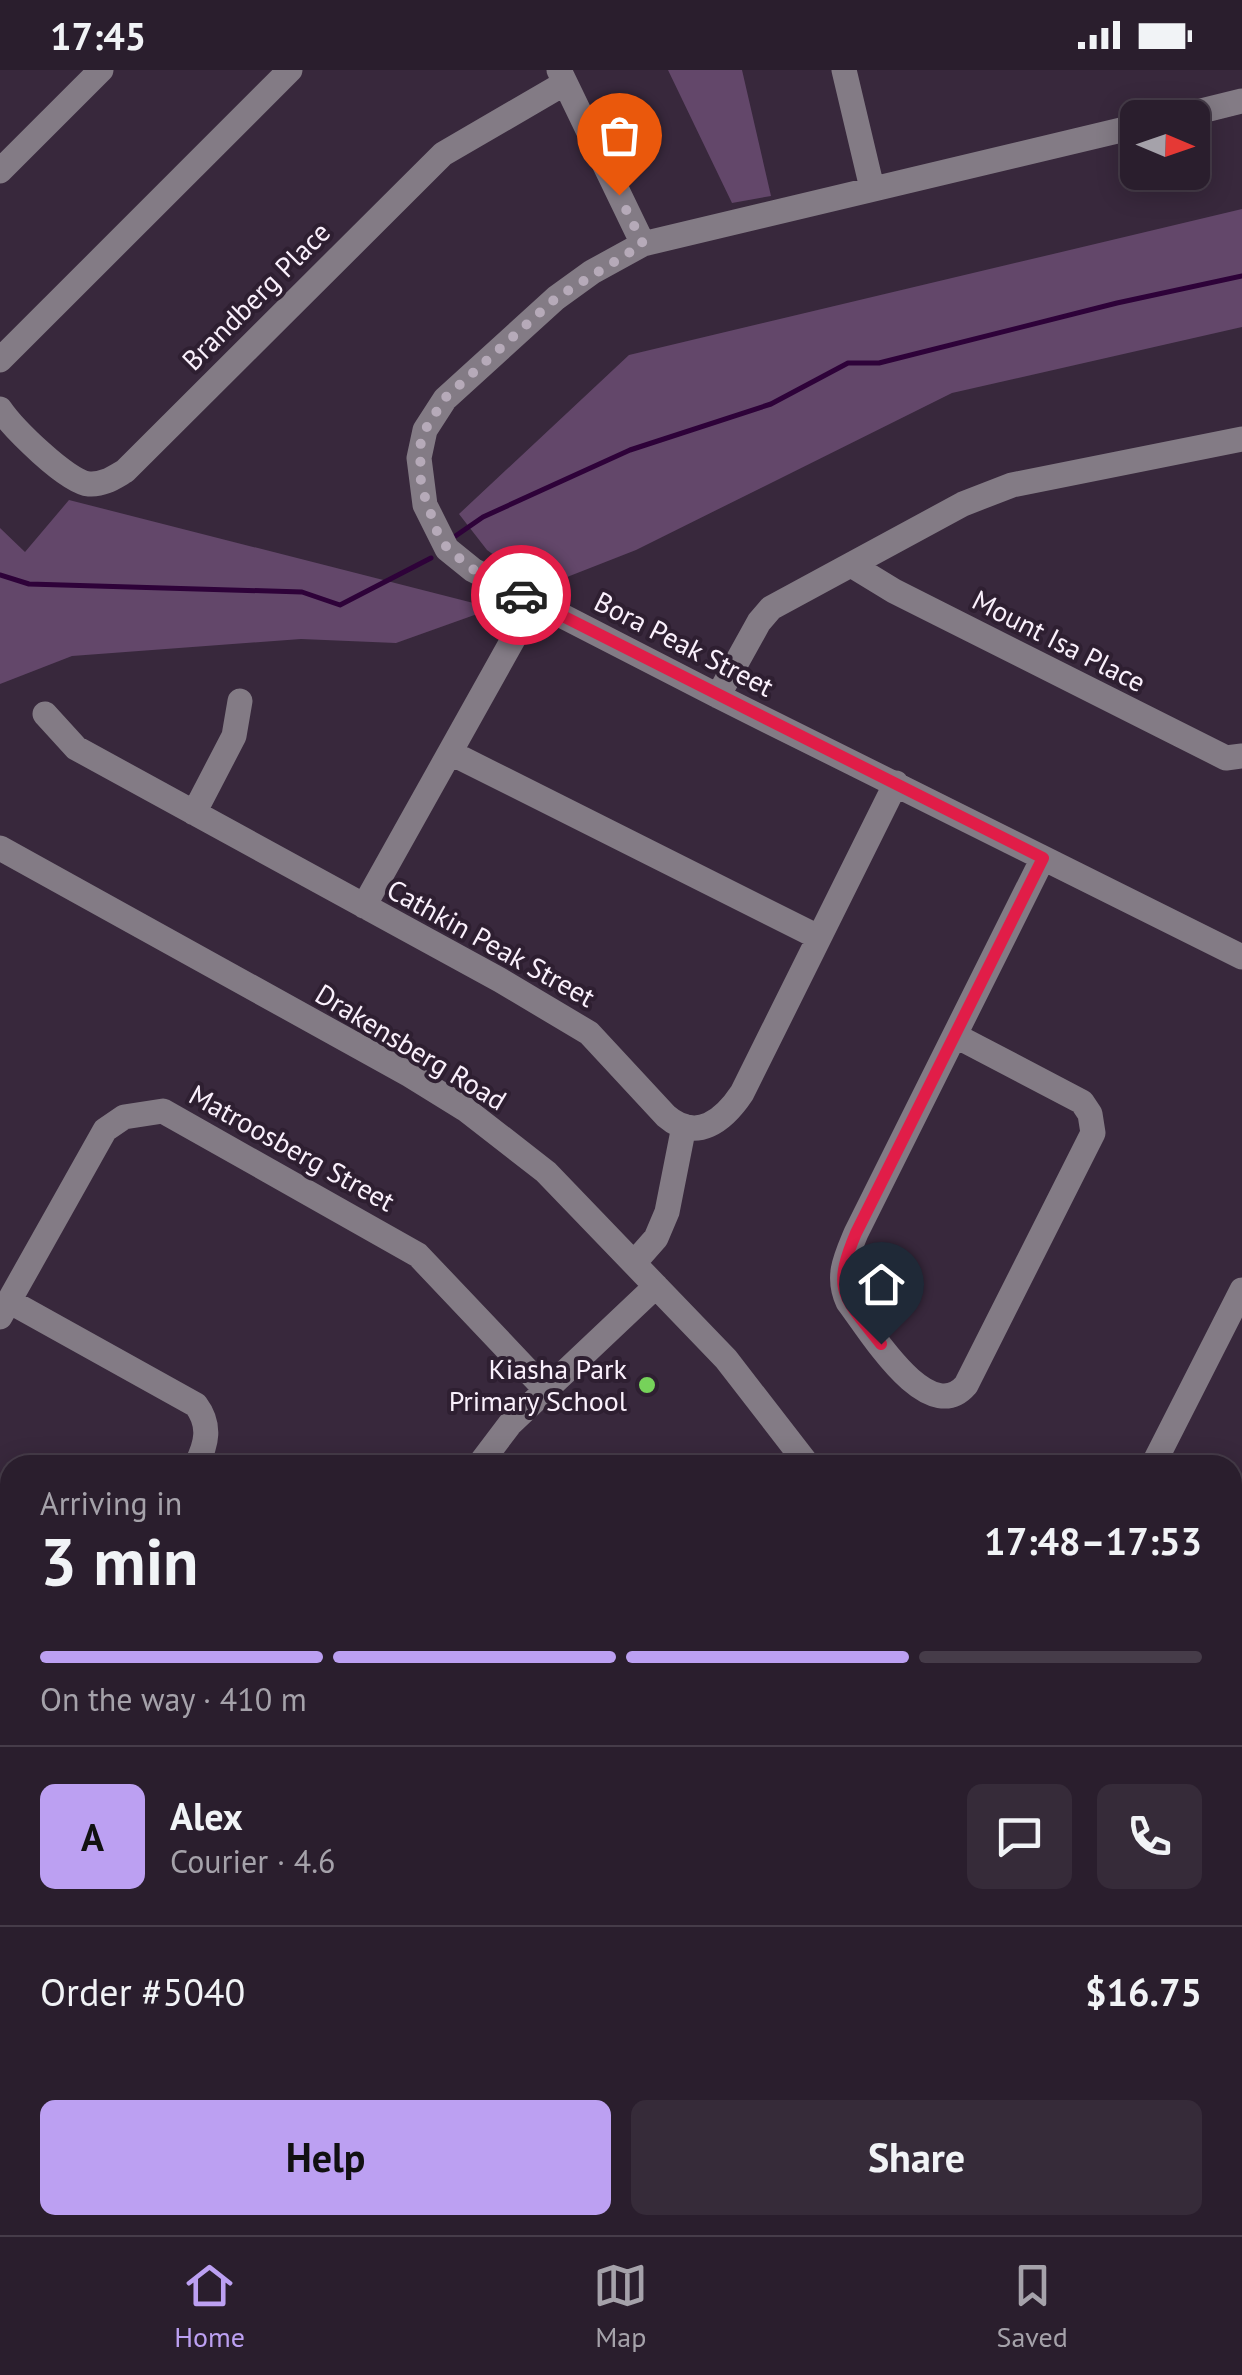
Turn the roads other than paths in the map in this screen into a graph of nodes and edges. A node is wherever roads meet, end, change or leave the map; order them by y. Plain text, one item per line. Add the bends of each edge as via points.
1 (102, 70) edge
2 (290, 70) edge
3 (844, 70) edge
4 (562, 76) edge
5 (1242, 101) edge
6 (1210, 109) edge
7 (1120, 130) edge
8 (0, 170) edge
9 (872, 188) junction
10 (643, 244) junction
11 (0, 360) edge
12 (0, 409) edge
13 (1242, 439) edge
14 (853, 566) junction
15 (534, 602) junction
16 (718, 696) junction
17 (240, 701) dead end
18 (45, 714) dead end
19 (451, 753) junction
20 (1242, 756) edge
21 (896, 783) junction
22 (194, 813) junction
23 (0, 848) edge
24 (1043, 858) junction
25 (364, 906) junction
26 (818, 937) junction
27 (1242, 957) edge
28 (956, 1036) junction
29 (684, 1126) junction
30 (634, 1263) junction
31 (656, 1286) junction
32 (1242, 1290) edge
33 (4, 1309) edge
34 (546, 1390) junction
35 (200, 1455) edge
36 (486, 1455) edge
37 (800, 1455) edge
38 (1158, 1455) edge

1 - 8 street
2 - 11 street
3 - 9 street
4 - 10 street, Brandberg Place
4 - 12 street, Brandberg Place via 443,154 125,471 84,484 64,473
5 - 6 street
7 - 9 street, Bora Peak Street
9 - 10 street, Bora Peak Street
10 - 15 street, Bora Peak Street via 556,298 445,398 420,446 426,505 448,549
13 - 14 street via 1012,484
14 - 16 street via 771,608
14 - 20 street, Mount Isa Place via 1176,734 1226,758
15 - 16 street, Bora Peak Street
15 - 19 street
16 - 21 street, Bora Peak Street
17 - 22 street via 234,736
18 - 22 street, Cathkin Peak Street via 76,748
19 - 25 street
19 - 26 street
21 - 24 street, Bora Peak Street
21 - 26 street
22 - 25 street, Cathkin Peak Street
23 - 30 street, Drakensberg Road via 465,1109 546,1172
24 - 27 street, Bora Peak Street
24 - 28 street
25 - 29 street, Cathkin Peak Street via 588,1032 666,1116
26 - 29 street via 729,1113 706,1126
28 - 28 street via 842,1268 848,1302 918,1389 939,1398 966,1385 1093,1128 1082,1102
29 - 30 street via 668,1212
30 - 31 street, Drakensberg Road
31 - 34 street
31 - 37 street, Drakensberg Road via 726,1359
32 - 38 street
33 - 34 street, Matroosberg Street via 105,1130 124,1117 163,1111 418,1255
33 - 35 street via 196,1405 207,1439
34 - 36 street

